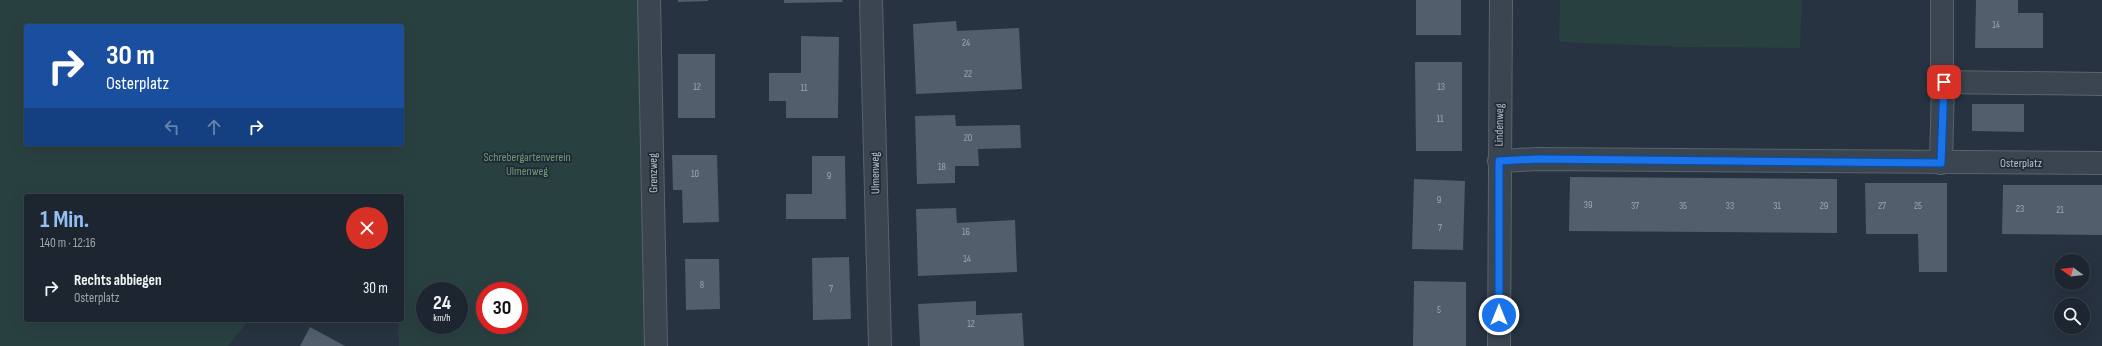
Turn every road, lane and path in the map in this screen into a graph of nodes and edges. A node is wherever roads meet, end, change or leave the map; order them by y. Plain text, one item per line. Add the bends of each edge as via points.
1 (649, 0) edge
2 (871, 0) edge
3 (1501, 0) edge
4 (1942, 0) edge
5 (1944, 82) junction
6 (2102, 84) edge
7 (1499, 161) junction
8 (1941, 163) junction
9 (2102, 163) edge
10 (656, 346) edge
11 (880, 346) edge
12 (1499, 346) edge

1 - 10 street, Grenzweg
2 - 11 street, Ulmenweg
3 - 7 street, Lindenweg
4 - 5 street
5 - 6 street
5 - 8 street
7 - 8 street, Osterplatz via 1538,159
7 - 12 street, Lindenweg
8 - 9 street, Osterplatz

